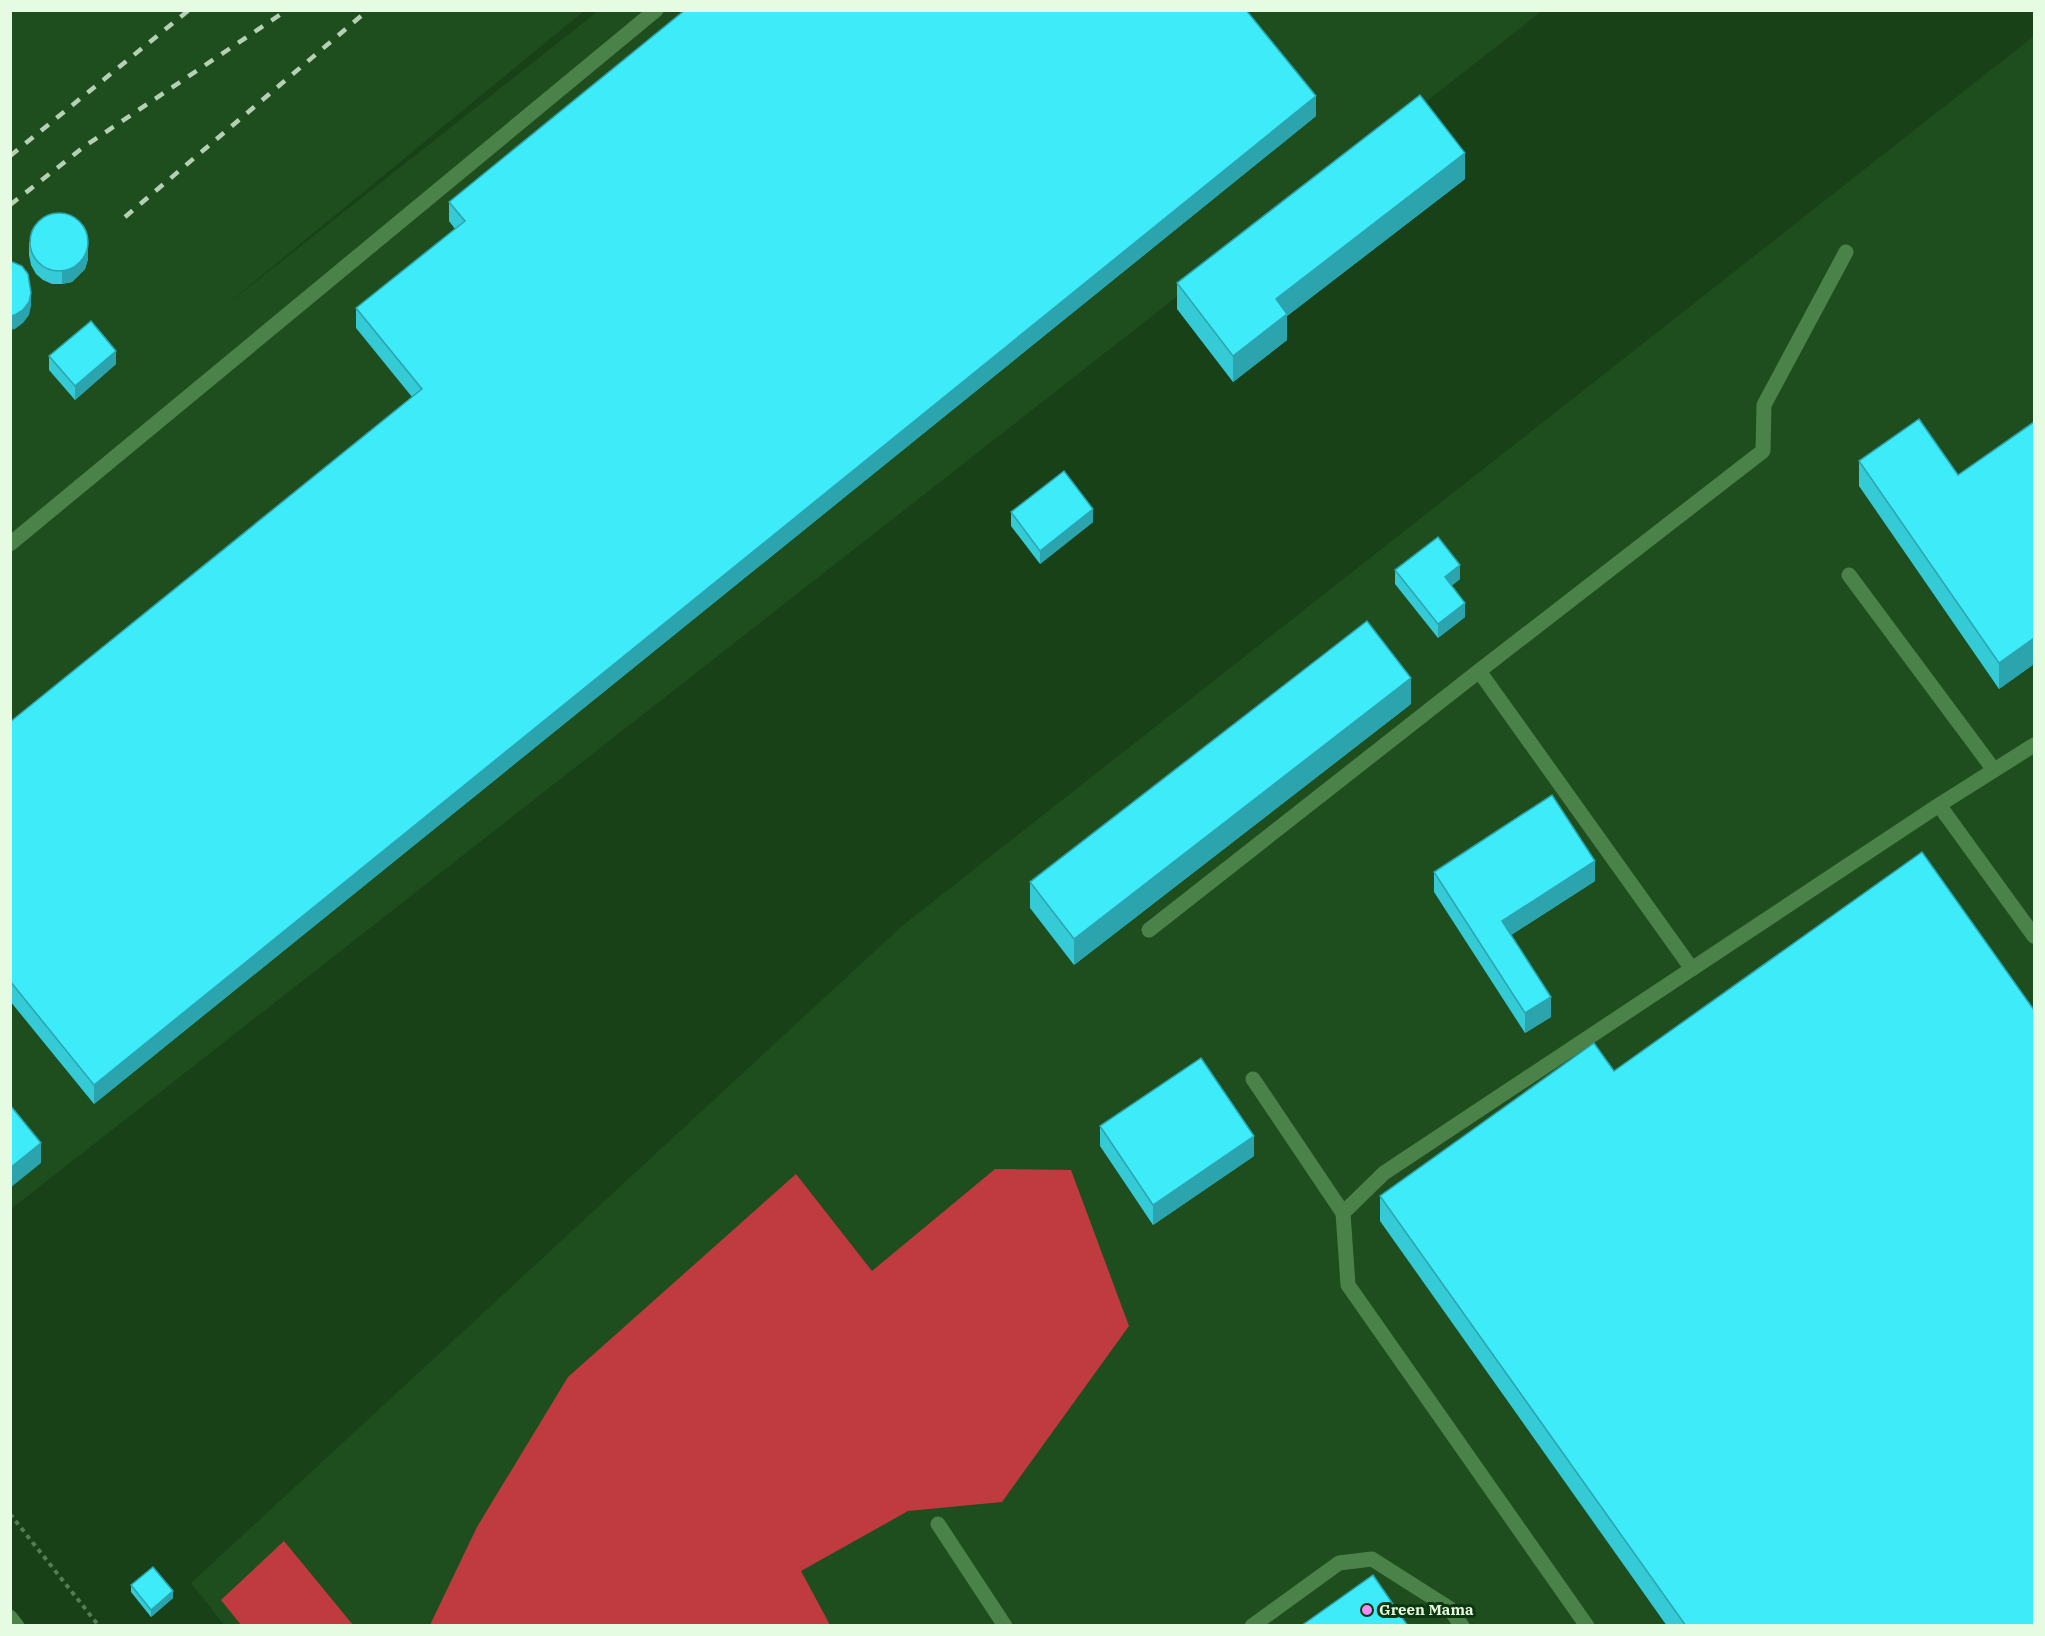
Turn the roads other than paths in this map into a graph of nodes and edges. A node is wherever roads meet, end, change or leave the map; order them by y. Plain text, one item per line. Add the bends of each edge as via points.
1 (656, 10) edge
2 (1846, 252) dead end
3 (10, 544) edge
4 (1849, 575) dead end
5 (1479, 671) junction
6 (2034, 745) edge
7 (1994, 771) junction
8 (1939, 806) junction
9 (1149, 930) dead end
10 (2034, 936) edge
11 (1692, 969) junction
12 (1253, 1079) dead end
13 (1343, 1213) junction
14 (939, 1524) dead end
15 (10, 1617) edge
16 (17, 1626) edge
17 (1005, 1626) edge
18 (1252, 1626) edge
19 (1462, 1626) edge
20 (1587, 1626) edge

1 - 3 street
2 - 5 street via 1764,405 1764,451
4 - 7 street
5 - 9 street
5 - 11 street
6 - 7 street
7 - 8 street
8 - 10 street
8 - 11 street
11 - 13 street via 1384,1173
12 - 13 street
13 - 20 street via 1348,1285
14 - 17 street
15 - 16 street
18 - 19 street via 1339,1563 1372,1559 1449,1608

